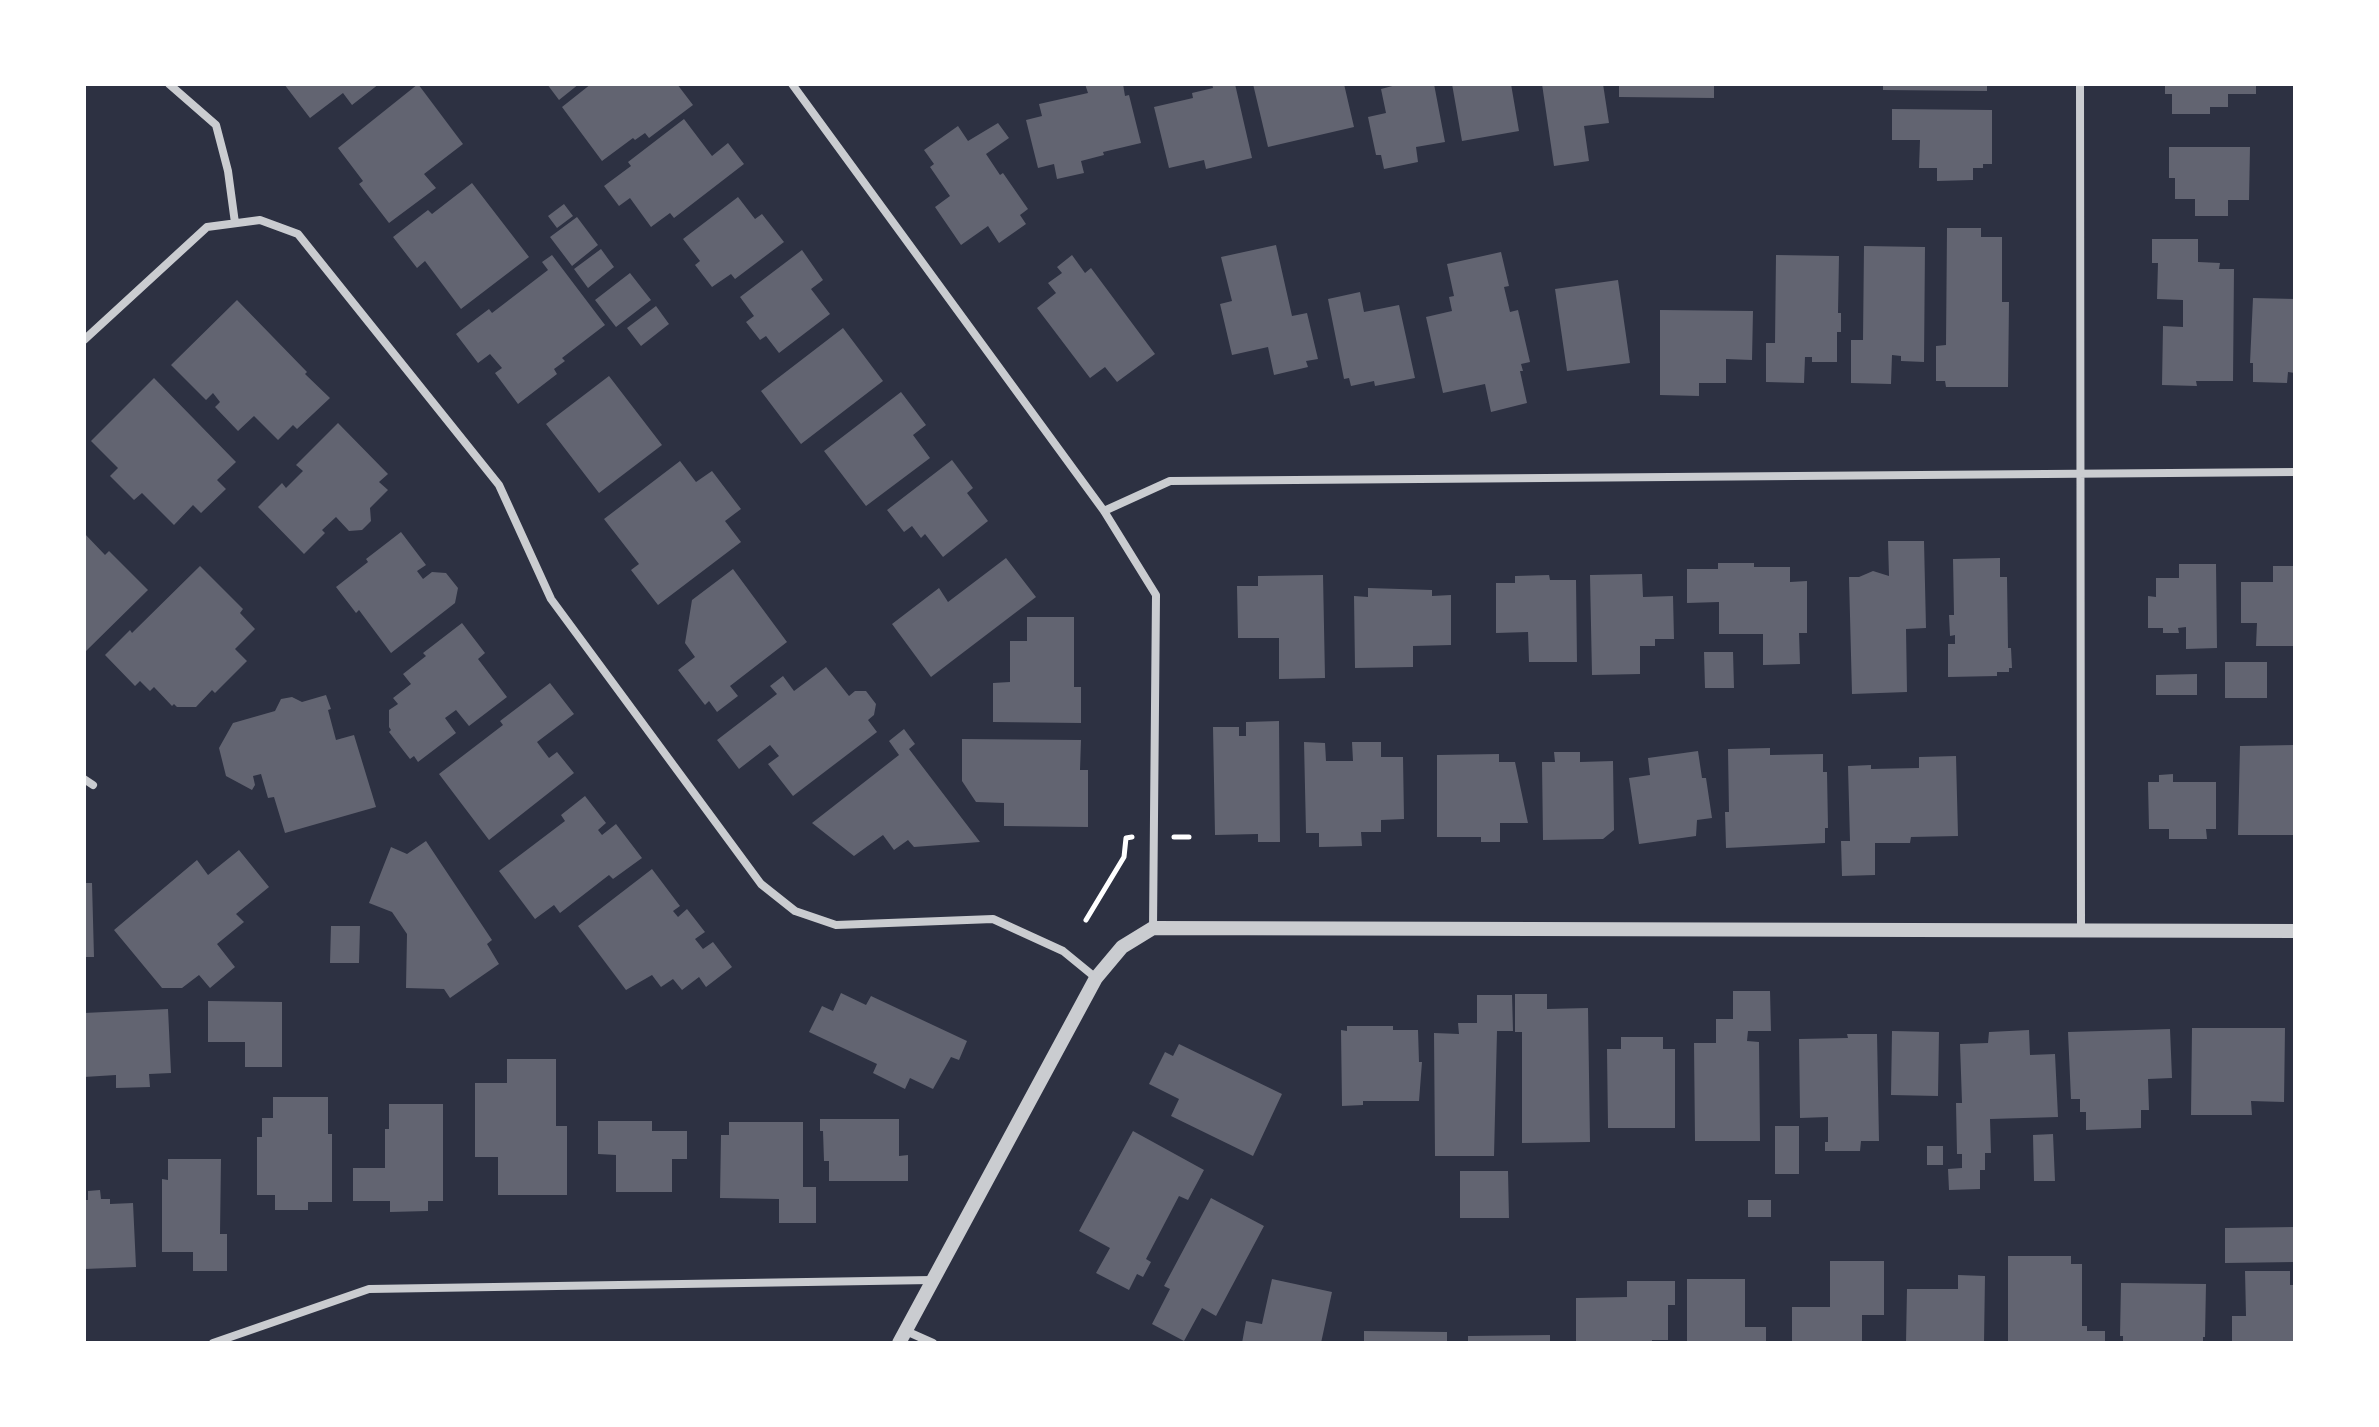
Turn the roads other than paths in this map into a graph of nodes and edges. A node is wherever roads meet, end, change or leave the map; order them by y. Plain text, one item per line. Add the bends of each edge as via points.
1 (169, 84) edge
2 (792, 84) edge
3 (2080, 84) edge
4 (235, 223) junction
5 (84, 340) edge
6 (2295, 472) edge
7 (2081, 473) junction
8 (1104, 511) junction
9 (84, 779) edge
10 (93, 785) dead end
11 (1153, 928) junction
12 (2295, 931) edge
13 (2081, 932) junction
14 (1096, 978) junction
15 (932, 1280) junction
16 (903, 1337) edge
17 (213, 1343) edge
18 (933, 1343) edge

1 - 4 street via 216,125
2 - 8 street
3 - 7 street
4 - 5 street via 207,227
4 - 14 street via 260,220 298,234 499,485 551,599 761,884 795,911 836,925 993,919 1063,951
6 - 7 street
7 - 8 street via 1170,481
7 - 13 street
8 - 11 street via 1156,595
9 - 10 street
11 - 13 street
11 - 14 street via 1122,947
12 - 13 street
14 - 15 street
15 - 16 street
15 - 17 street via 369,1289
16 - 18 street

